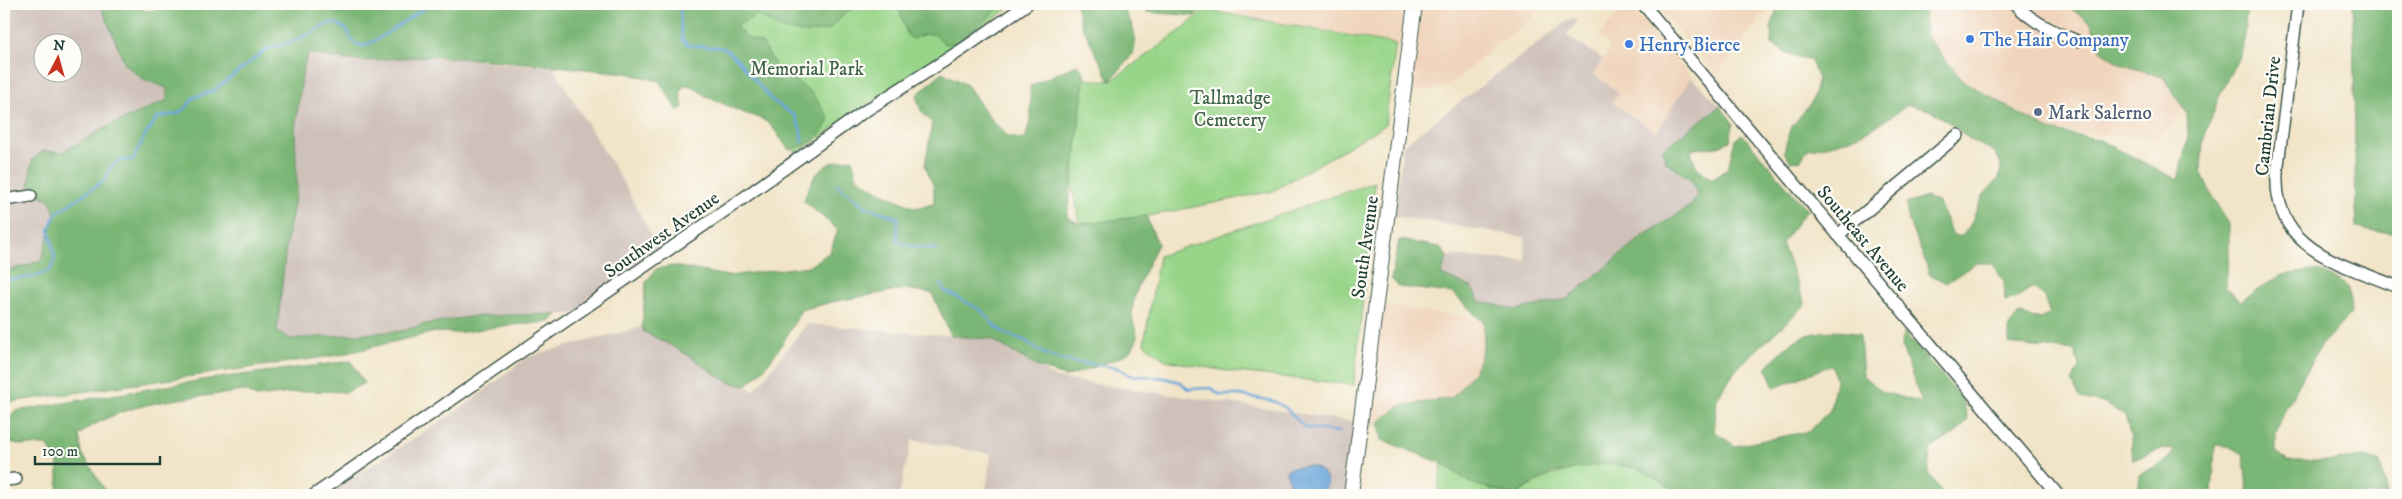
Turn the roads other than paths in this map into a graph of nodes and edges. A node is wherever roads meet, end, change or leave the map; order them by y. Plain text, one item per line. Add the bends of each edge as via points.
1 (1028, 4) edge
2 (1415, 4) edge
3 (1643, 4) edge
4 (2016, 4) edge
5 (2298, 4) edge
6 (2076, 41) dead end
7 (1958, 136) dead end
8 (31, 196) dead end
9 (4, 200) edge
10 (1838, 235) junction
11 (2397, 287) edge
12 (16, 478) dead end
13 (4, 480) edge
14 (314, 495) edge
15 (1351, 495) edge
16 (2058, 495) edge

1 - 14 street, Southwest Avenue via 862,113
2 - 15 main road, South Avenue
3 - 10 street, Southeast Avenue
4 - 6 street via 2028,16
5 - 11 street, Cambrian Drive via 2278,165 2276,189 2280,208 2301,241 2317,253
7 - 10 street
8 - 9 street
10 - 16 street, Southeast Avenue
12 - 13 street

